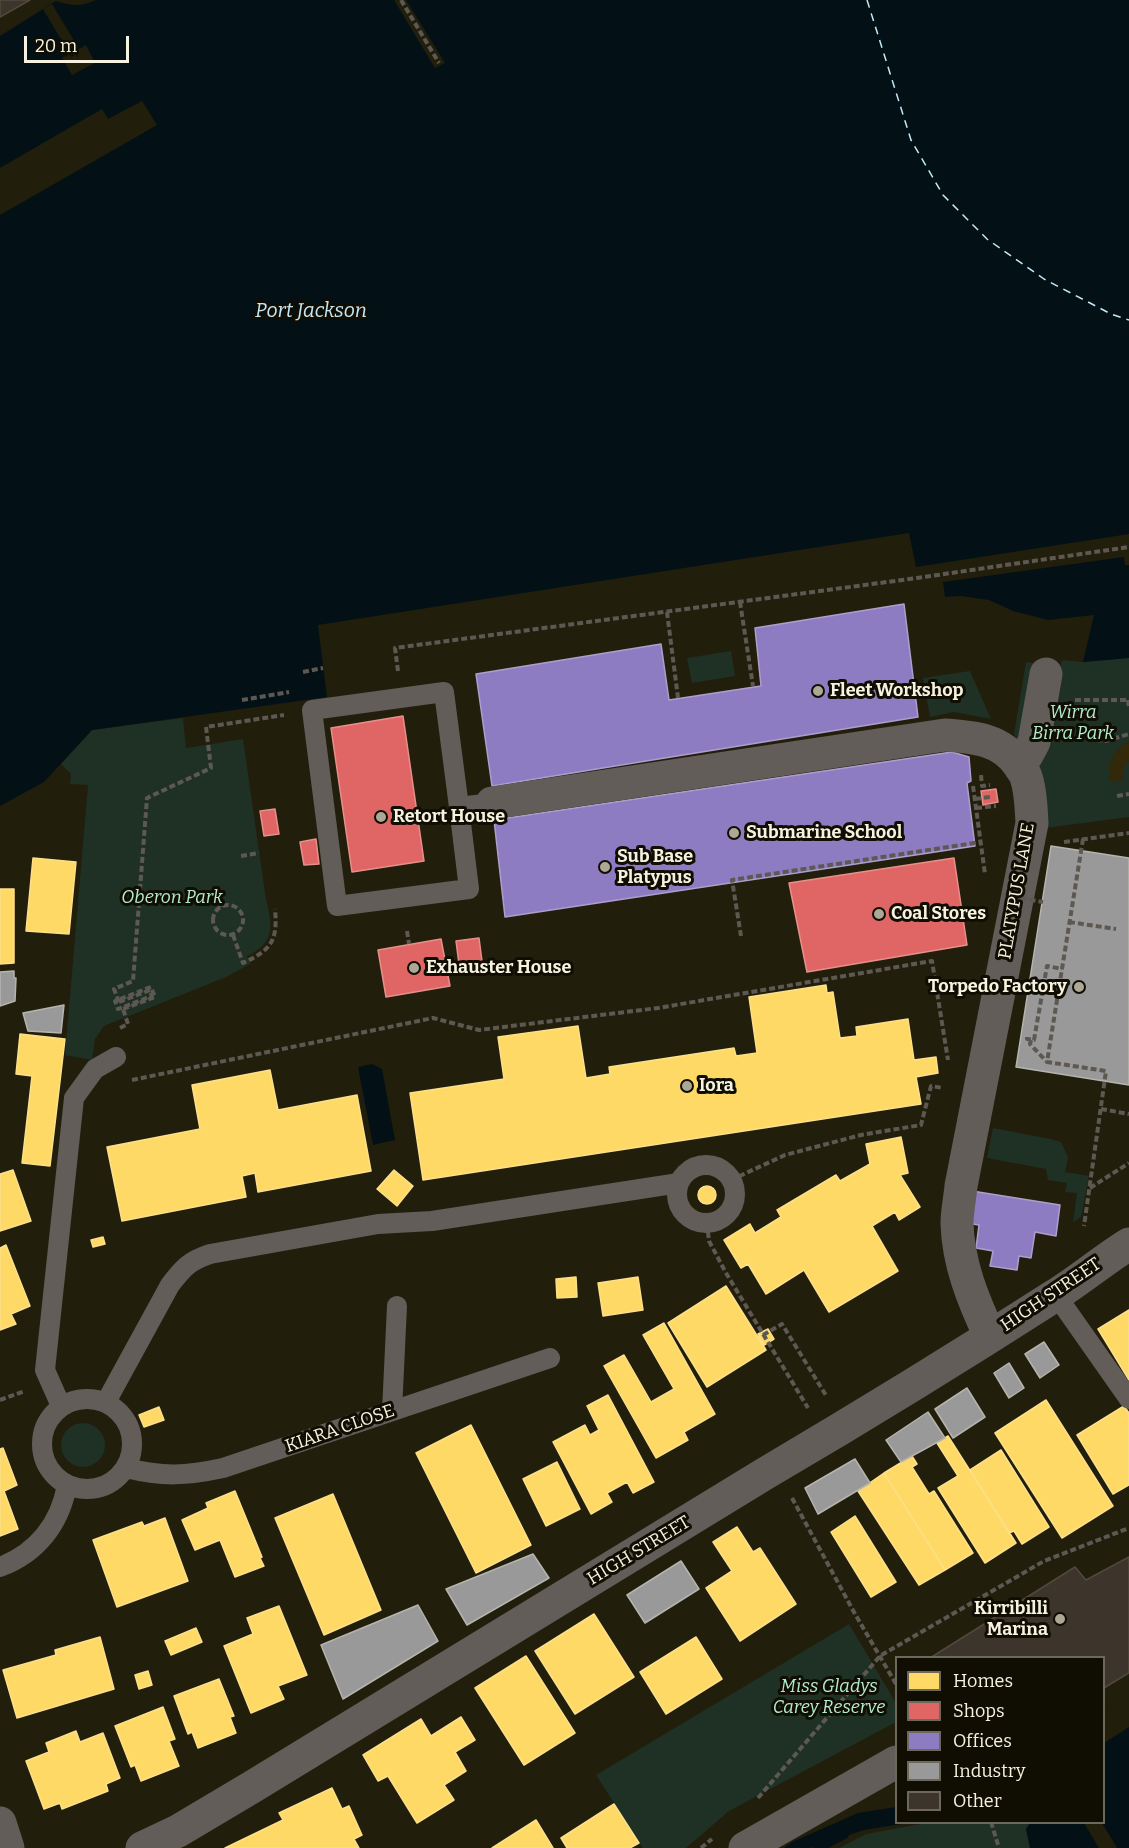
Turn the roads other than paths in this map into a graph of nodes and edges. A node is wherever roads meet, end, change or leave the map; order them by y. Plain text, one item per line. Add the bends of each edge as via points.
1 (1046, 674) dead end
2 (1018, 764) junction
3 (492, 803) joint
4 (459, 807) junction
5 (116, 1057) dead end
6 (679, 1183) junction
7 (1129, 1244) edge
8 (1056, 1295) junction
9 (397, 1306) dead end
10 (990, 1336) junction
11 (550, 1358) dead end
12 (1129, 1399) edge
13 (106, 1402) junction
14 (61, 1406) junction
15 (392, 1411) junction
16 (126, 1468) junction
17 (67, 1485) junction
18 (0, 1568) edge
19 (895, 1763) edge
20 (0, 1823) edge
21 (731, 1841) edge
22 (8, 1848) edge
23 (142, 1848) edge

1 - 2 street via 1034,742
2 - 3 street, PLATYPUS LANE via 995,743 945,735
2 - 10 street, PLATYPUS LANE via 1026,775 1032,823 957,1222 961,1261
3 - 4 lane
4 - 4 lane via 469,889 337,906 312,710 444,692
5 - 14 lane via 95,1069 74,1098 45,1370
6 - 6 lane via 692,1169 709,1165 718,1168 726,1173 735,1190 731,1209 707,1223 688,1217 677,1192
6 - 13 lane via 432,1221 378,1224 195,1259 170,1285
7 - 8 street, HIGH STREET
8 - 10 street, HIGH STREET
8 - 12 lane
9 - 15 lane
10 - 23 street, HIGH STREET via 243,1793
11 - 15 lane, KIARA CLOSE
13 - 14 lane via 75,1399
13 - 16 lane via 129,1423 133,1438
14 - 17 lane via 44,1427 43,1454 48,1467
15 - 16 lane, KIARA CLOSE via 197,1474 149,1474
16 - 17 lane via 106,1485 87,1489
17 - 18 lane via 57,1520 46,1535 30,1551
19 - 21 street
20 - 22 street

